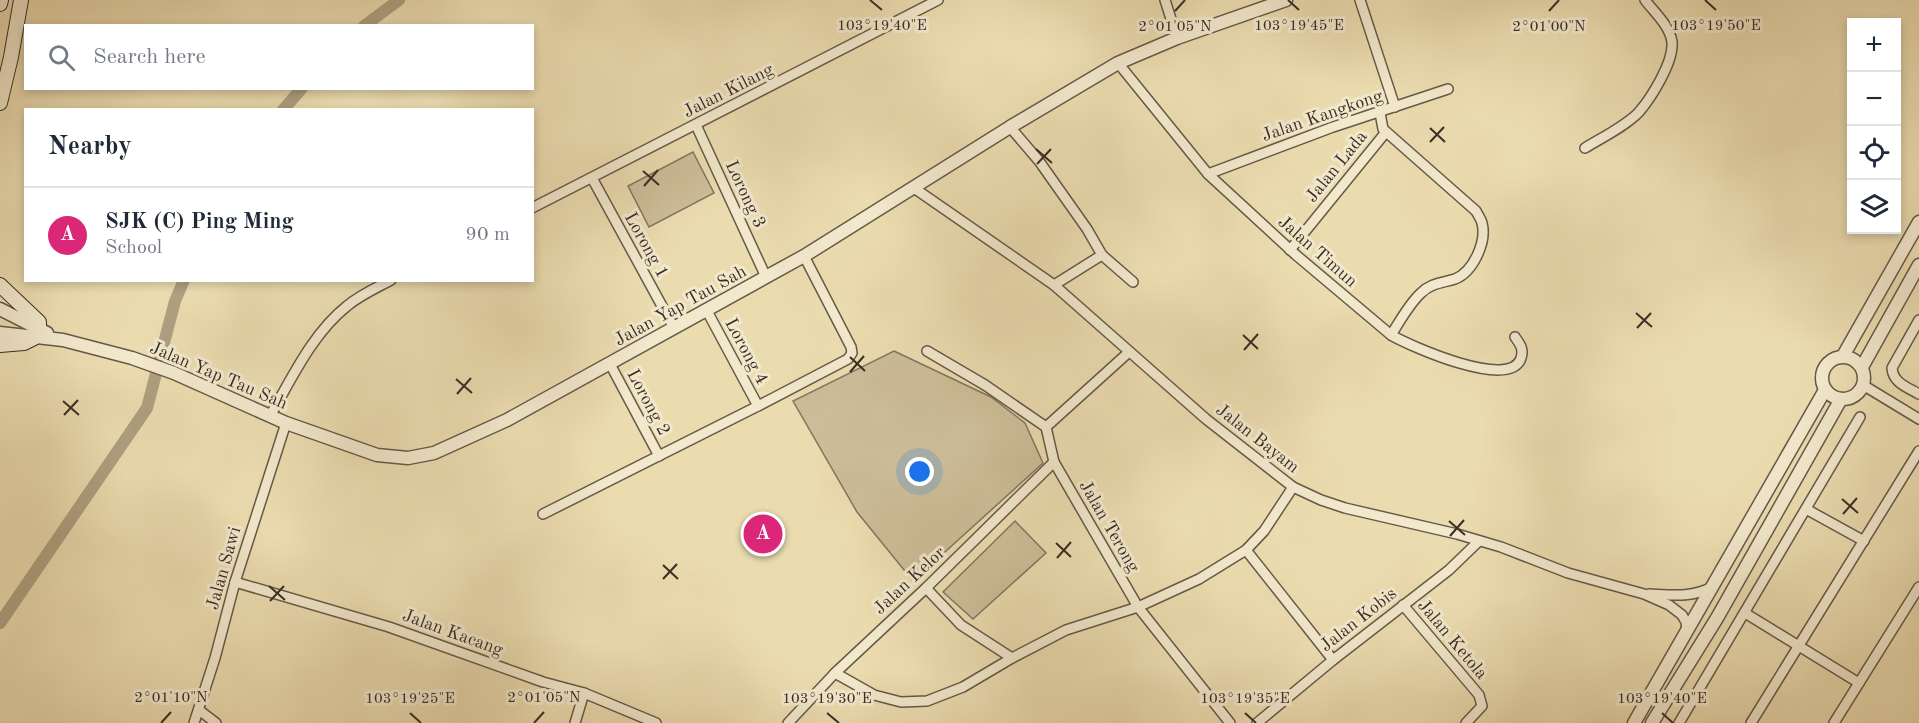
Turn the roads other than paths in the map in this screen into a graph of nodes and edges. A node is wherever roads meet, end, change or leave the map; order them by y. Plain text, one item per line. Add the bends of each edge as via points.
1 (21, 0) edge
2 (938, 0) edge
3 (1165, 0) edge
4 (1286, 0) edge
5 (1360, 0) edge
6 (1645, 0) edge
7 (1177, 38) junction
8 (1118, 63) junction
9 (1448, 89) dead end
10 (0, 103) edge
11 (1395, 107) junction
12 (1380, 113) junction
13 (696, 125) junction
14 (1010, 127) junction
15 (1386, 132) junction
16 (1585, 148) dead end
17 (1208, 174) junction
18 (591, 178) junction
19 (914, 188) junction
20 (534, 207) edge
21 (1919, 222) edge
22 (1290, 250) junction
23 (1102, 255) junction
24 (804, 256) junction
25 (1919, 265) edge
26 (766, 277) junction
27 (388, 282) edge
28 (1133, 282) dead end
29 (0, 285) edge
30 (1054, 285) junction
31 (0, 309) edge
32 (706, 311) junction
33 (1919, 320) edge
34 (674, 328) junction
35 (0, 333) edge
36 (37, 333) junction
37 (1391, 335) junction
38 (1515, 337) dead end
39 (0, 345) edge
40 (927, 351) dead end
41 (1129, 352) junction
42 (1842, 356) junction
43 (610, 364) junction
44 (1862, 367) junction
45 (1863, 385) junction
46 (1825, 390) junction
47 (1919, 394) edge
48 (1841, 399) junction
49 (758, 406) junction
50 (270, 416) junction
51 (1860, 417) dead end
52 (1919, 419) edge
53 (286, 423) junction
54 (1046, 427) junction
55 (1919, 452) edge
56 (659, 456) junction
57 (1054, 462) junction
58 (1293, 487) junction
59 (1806, 509) junction
60 (543, 514) dead end
61 (1479, 541) junction
62 (1864, 541) junction
63 (1246, 550) junction
64 (235, 582) junction
65 (1714, 586) junction
66 (926, 588) junction
67 (1919, 588) edge
68 (1644, 594) junction
69 (1403, 605) junction
70 (1138, 607) junction
71 (1745, 613) junction
72 (1687, 633) junction
73 (1799, 646) junction
74 (1012, 658) junction
75 (1333, 660) junction
76 (835, 673) junction
77 (1859, 683) junction
78 (584, 693) junction
79 (199, 710) junction
80 (194, 723) edge
81 (216, 723) edge
82 (575, 723) edge
83 (656, 723) edge
84 (788, 723) edge
85 (1230, 723) edge
86 (1257, 723) edge
87 (1466, 723) edge
88 (1634, 723) edge
89 (1652, 723) edge
90 (1679, 723) edge
91 (1751, 723) edge
92 (1834, 723) edge

1 - 10 main road
2 - 13 street, Jalan Kilang
3 - 7 street
4 - 7 street, Jalan Yap Tau Sah
5 - 11 street
6 - 16 street via 1666,26 1672,42 1668,63 1638,113
7 - 8 street, Jalan Yap Tau Sah
8 - 14 street, Jalan Yap Tau Sah
8 - 17 street, Jalan Timun
9 - 11 street, Jalan Kangkong
11 - 12 street, Jalan Kangkong
12 - 15 street
12 - 17 street, Jalan Kangkong
13 - 18 street, Jalan Kilang
13 - 26 street, Lorong 3
14 - 19 street, Jalan Yap Tau Sah
14 - 23 street via 1039,161
15 - 22 street, Jalan Lada
15 - 37 street via 1470,205 1482,222 1483,234 1465,272 1419,294
17 - 22 street, Jalan Timun
18 - 20 street, Jalan Kilang
18 - 34 street, Lorong 1
19 - 24 street, Jalan Yap Tau Sah
19 - 30 street, Jalan Bayam
21 - 42 street
22 - 37 street, Jalan Timun
23 - 28 street
23 - 30 street
24 - 26 street, Jalan Yap Tau Sah
24 - 49 street via 852,353 848,359
25 - 44 street
26 - 32 street, Jalan Yap Tau Sah
27 - 50 street via 346,306 328,325 311,345
29 - 36 main road via 39,322
30 - 41 street, Jalan Bayam
31 - 36 street, Jalan Yap Tau Sah
32 - 34 street, Jalan Yap Tau Sah
32 - 49 street, Lorong 4
33 - 47 street via 1892,368 1896,381
34 - 43 street, Jalan Yap Tau Sah
35 - 36 street, Jalan Yap Tau Sah
36 - 39 main road via 24,343
36 - 50 street, Jalan Yap Tau Sah via 132,358
37 - 38 street, Jalan Timun via 1432,354 1496,371 1520,363 1522,354
40 - 54 street
41 - 54 street
41 - 58 street, Jalan Bayam
42 - 44 street
42 - 46 street via 1824,368
43 - 53 street, Jalan Yap Tau Sah via 507,420 434,453 408,458 377,455
43 - 56 street, Lorong 2
44 - 45 street
45 - 48 street via 1854,396
45 - 52 street
46 - 48 street
46 - 65 street
48 - 89 street via 1717,618
49 - 56 street
50 - 53 street, Jalan Yap Tau Sah
51 - 59 street
53 - 64 street, Jalan Sawi
54 - 57 street, Jalan Terong
55 - 62 street
56 - 60 street
57 - 66 street, Jalan Kelor
57 - 70 street, Jalan Terong
58 - 61 street, Jalan Bayam via 1345,508
58 - 63 street via 1264,531
59 - 62 street
59 - 71 street
61 - 68 street, Jalan Bayam via 1568,573
61 - 69 street, Jalan Kobis
62 - 73 street
63 - 70 street via 1199,579
63 - 75 street
64 - 78 street, Jalan Kacang via 389,627
64 - 79 street, Jalan Sawi
65 - 68 street, Jalan Bayam via 1680,596
65 - 72 street
66 - 74 street via 961,625
66 - 76 street, Jalan Kelor
67 - 77 street
68 - 72 street, Jalan Bayam via 1682,615
69 - 75 street, Jalan Kobis
69 - 87 street, Jalan Ketola via 1479,695 1482,706
70 - 74 street via 1066,630
70 - 85 street, Jalan Terong
71 - 73 street
71 - 90 street
72 - 88 street
73 - 77 street
73 - 91 street
74 - 76 street via 963,687 927,701 901,702 874,695
75 - 86 street, Jalan Kobis
76 - 84 street, Jalan Kelor
77 - 92 street
78 - 82 street
78 - 83 street, Jalan Kacang
79 - 80 street, Jalan Sawi
79 - 81 street

